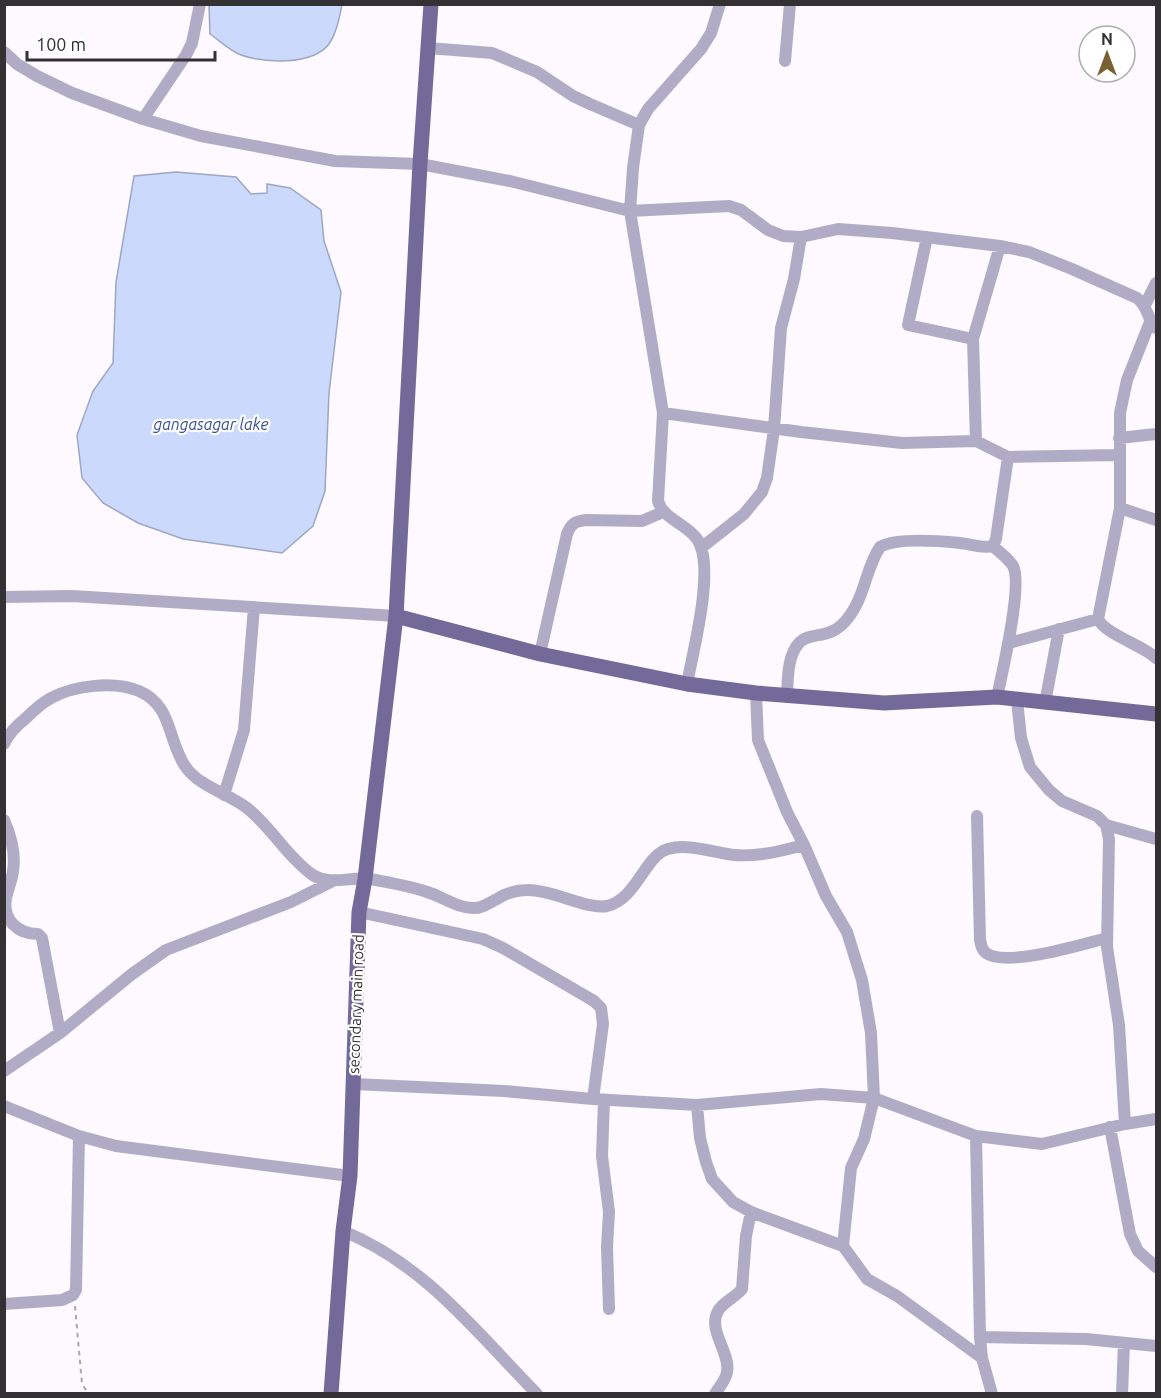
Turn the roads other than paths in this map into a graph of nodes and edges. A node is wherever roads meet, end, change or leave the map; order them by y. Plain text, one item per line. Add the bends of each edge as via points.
1 (200, 4) edge
2 (431, 4) edge
3 (720, 4) edge
4 (790, 4) edge
5 (428, 48) junction
6 (4, 52) edge
7 (785, 61) dead end
8 (143, 119) junction
9 (639, 125) junction
10 (420, 165) junction
11 (630, 211) junction
12 (801, 237) junction
13 (927, 237) junction
14 (1000, 246) junction
15 (1156, 283) edge
16 (1145, 305) junction
17 (1153, 325) edge
18 (973, 339) junction
19 (663, 413) junction
20 (774, 429) junction
21 (1156, 434) edge
22 (1119, 438) junction
23 (976, 441) junction
24 (1119, 455) junction
25 (1008, 457) junction
26 (1120, 508) junction
27 (663, 512) junction
28 (1156, 520) edge
29 (993, 546) junction
30 (701, 548) junction
31 (4, 597) edge
32 (254, 608) junction
33 (396, 616) junction
34 (1098, 619) junction
35 (1059, 629) junction
36 (1009, 643) junction
37 (540, 654) junction
38 (1156, 658) edge
39 (687, 684) junction
40 (756, 693) junction
41 (786, 695) junction
42 (997, 697) junction
43 (1017, 700) junction
44 (1045, 703) junction
45 (1156, 714) edge
46 (4, 744) edge
47 (224, 795) junction
48 (977, 816) dead end
49 (4, 820) edge
50 (1106, 825) junction
51 (1156, 839) edge
52 (804, 845) junction
53 (365, 879) junction
54 (335, 880) junction
55 (359, 912) junction
56 (1107, 938) junction
57 (60, 1033) junction
58 (4, 1071) edge
59 (354, 1084) junction
60 (874, 1098) junction
61 (598, 1100) junction
62 (697, 1105) junction
63 (4, 1106) edge
64 (1156, 1119) edge
65 (1125, 1124) junction
66 (1110, 1127) junction
67 (79, 1136) junction
68 (976, 1136) junction
69 (350, 1176) junction
70 (752, 1212) junction
71 (343, 1231) junction
72 (843, 1246) junction
73 (1156, 1267) edge
74 (4, 1304) edge
75 (609, 1309) dead end
76 (980, 1337) junction
77 (1124, 1343) junction
78 (1156, 1346) edge
79 (982, 1358) junction
80 (331, 1394) edge
81 (537, 1394) edge
82 (715, 1394) edge
83 (992, 1394) edge
84 (1122, 1394) edge

1 - 8 street via 192,43
2 - 5 main road, secondary main road
3 - 9 street via 701,49 648,109
4 - 7 street
5 - 9 street via 492,53 537,72 590,105
5 - 10 main road, secondary main road
6 - 8 street via 17,64 72,93
8 - 10 street via 201,136 335,161
9 - 11 street
10 - 11 street via 510,181
10 - 33 main road, secondary main road
11 - 12 street via 729,206 775,234
11 - 19 street
12 - 13 street via 838,230
12 - 20 street via 782,328
13 - 14 street
13 - 18 street via 908,325
14 - 16 street via 1029,252 1072,269
14 - 18 street
15 - 16 street
16 - 17 street
17 - 22 street via 1127,380
18 - 23 street
19 - 20 street
19 - 27 street via 658,492
20 - 23 street via 903,444
20 - 30 street via 762,492 744,514
21 - 22 street
22 - 24 street
23 - 25 street
24 - 25 street
24 - 26 street
25 - 29 street
26 - 28 street
26 - 34 street
27 - 30 street via 686,528
27 - 37 street via 642,521 586,520 572,524
29 - 36 street via 1015,573
29 - 41 street via 892,542 880,547 847,620 830,634 799,642 790,662
30 - 39 street via 703,591
31 - 32 street via 72,596
32 - 33 street
32 - 47 street via 244,730
33 - 37 main road
33 - 53 main road, secondary main road
34 - 35 street
34 - 38 street via 1105,629
35 - 36 street
35 - 44 street
36 - 42 street
37 - 39 main road
39 - 40 main road
40 - 41 main road
40 - 52 street via 758,740
41 - 42 main road via 884,703
42 - 43 main road
43 - 44 main road
43 - 50 street via 1021,738 1030,766 1062,801 1097,816
44 - 45 main road
46 - 47 street via 13,729 50,698 88,687 122,686 152,698 164,711 184,765
47 - 54 street via 246,807 268,827 310,874
48 - 56 street via 980,940 986,953 1027,957
49 - 57 street via 14,858 6,901 8,915 22,932 42,938
50 - 51 street
50 - 56 street
52 - 53 street via 751,856 667,849 660,852 622,898 598,907 548,891 527,890 512,892 474,909 404,885
52 - 60 street via 847,932 862,980 873,1052
53 - 54 street
53 - 55 main road, secondary main road
54 - 57 street via 291,902 166,950
55 - 59 main road, secondary main road
55 - 61 street via 483,939 594,1001 601,1008 603,1024
56 - 65 street via 1119,1025
57 - 58 street
59 - 61 street
59 - 69 main road, secondary main road
60 - 62 street via 821,1094
60 - 68 street
60 - 72 street via 864,1139 851,1168
61 - 62 street
61 - 75 street via 609,1206
62 - 70 street via 700,1138 712,1179 733,1202
63 - 67 street
64 - 65 street
65 - 66 street
66 - 68 street via 1041,1144
66 - 73 street via 1130,1234 1138,1251
67 - 69 street via 116,1146
67 - 74 street via 73,1295 62,1300
68 - 76 street
69 - 71 main road, secondary main road
70 - 72 street
70 - 82 street via 742,1289 716,1315 727,1368
71 - 80 main road, secondary main road
71 - 81 street via 386,1251 459,1310
72 - 79 street via 867,1279
76 - 77 street
76 - 79 street
77 - 78 street
77 - 84 street
79 - 83 street

